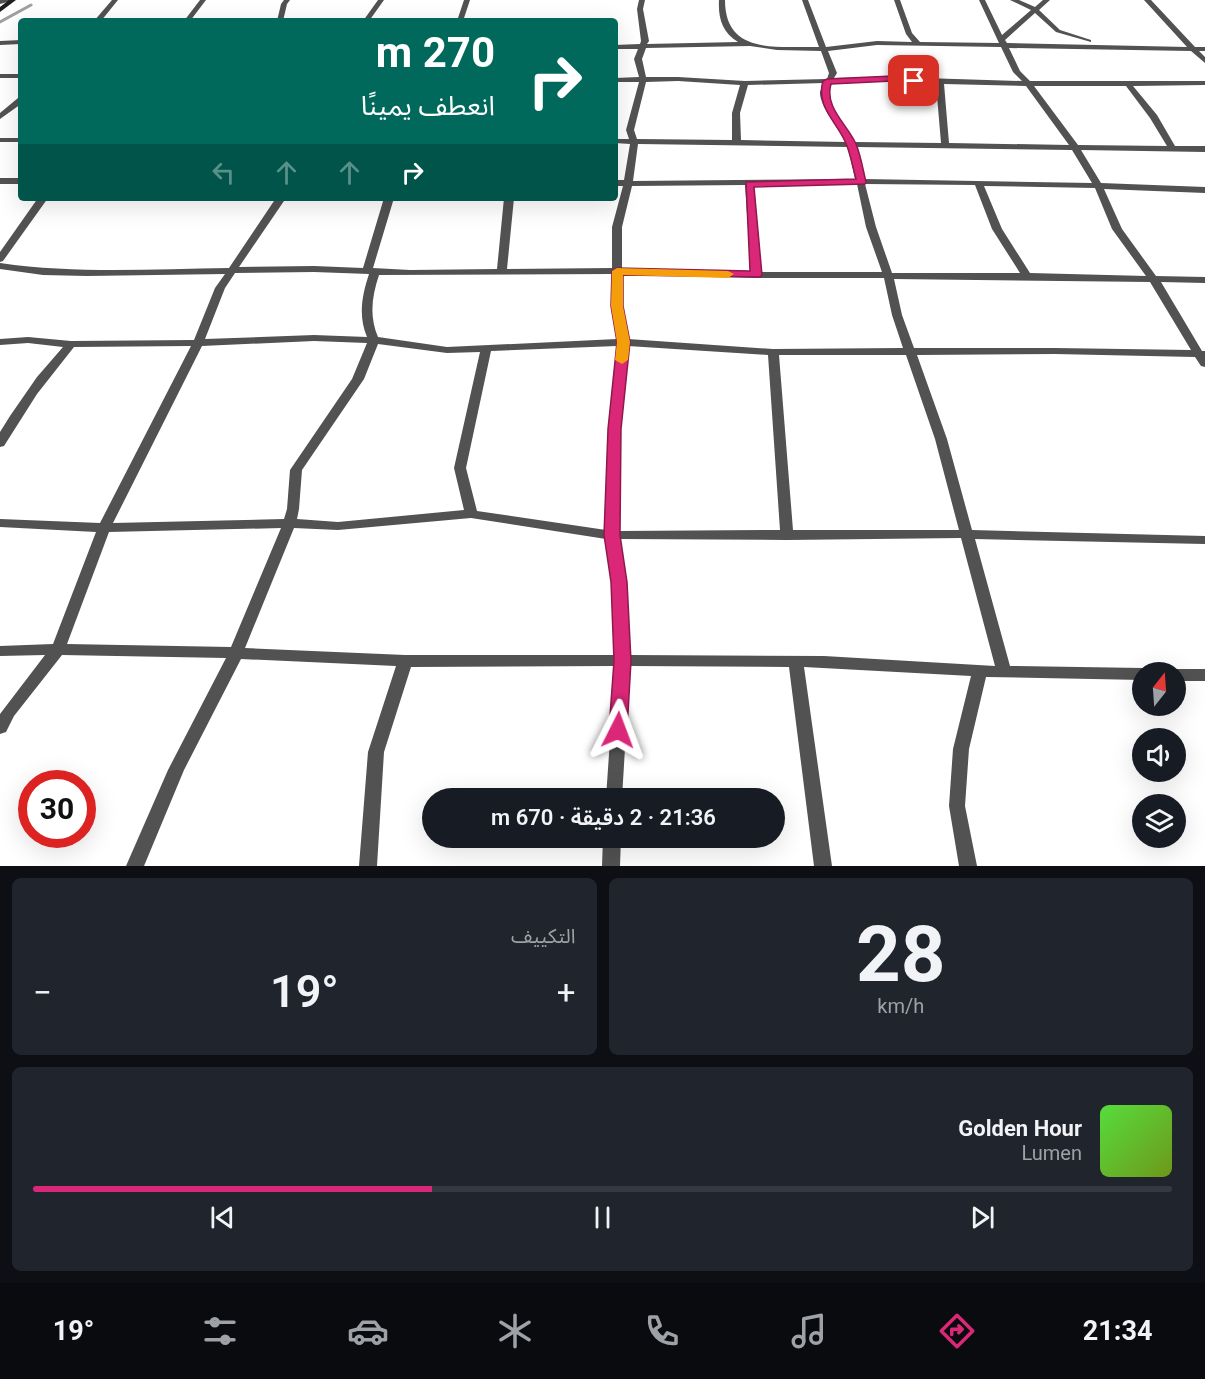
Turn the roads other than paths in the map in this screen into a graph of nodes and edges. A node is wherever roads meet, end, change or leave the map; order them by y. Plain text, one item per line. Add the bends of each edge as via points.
1 (13, 0) edge
2 (115, 0) edge
3 (203, 0) edge
4 (287, 0) edge
5 (381, 0) edge
6 (467, 0) edge
7 (642, 0) edge
8 (722, 0) edge
9 (805, 0) edge
10 (897, 0) edge
11 (982, 0) edge
12 (1013, 0) edge
13 (1047, 0) edge
14 (1147, 0) edge
15 (0, 2) edge
16 (1035, 9) junction
17 (0, 10) edge
18 (99, 18) edge
19 (189, 18) edge
20 (281, 18) edge
21 (368, 18) edge
22 (461, 18) edge
23 (18, 42) edge
24 (0, 43) edge
25 (917, 43) junction
26 (750, 44) junction
27 (1003, 44) junction
28 (618, 46) edge
29 (1105, 46) junction
30 (643, 48) junction
31 (824, 49) junction
32 (1193, 49) junction
33 (1205, 49) edge
34 (1205, 62) edge
35 (0, 76) edge
36 (18, 76) edge
37 (643, 79) junction
38 (618, 80) edge
39 (827, 81) junction
40 (940, 82) junction
41 (745, 83) junction
42 (1028, 83) junction
43 (1205, 83) edge
44 (1128, 84) junction
45 (18, 102) edge
46 (0, 117) edge
47 (0, 140) edge
48 (18, 140) edge
49 (618, 141) edge
50 (634, 142) junction
51 (737, 144) junction
52 (945, 145) junction
53 (852, 146) junction
54 (1075, 147) junction
55 (1173, 148) junction
56 (1205, 149) edge
57 (0, 181) edge
58 (18, 181) edge
59 (861, 182) junction
60 (618, 183) edge
61 (628, 183) junction
62 (749, 184) junction
63 (979, 184) junction
64 (1098, 185) junction
65 (1205, 190) edge
66 (41, 201) edge
67 (279, 201) edge
68 (388, 201) edge
69 (509, 201) edge
70 (0, 259) edge
71 (0, 266) edge
72 (234, 270) junction
73 (371, 270) junction
74 (617, 271) junction
75 (502, 272) junction
76 (756, 275) junction
77 (888, 276) junction
78 (1027, 276) junction
79 (1205, 280) edge
80 (1155, 281) junction
81 (374, 340) junction
82 (0, 342) edge
83 (623, 342) junction
84 (71, 344) junction
85 (198, 344) junction
86 (486, 349) junction
87 (912, 351) junction
88 (773, 352) junction
89 (1203, 358) edge
90 (0, 443) edge
91 (471, 514) junction
92 (290, 523) junction
93 (0, 524) edge
94 (104, 528) junction
95 (965, 534) junction
96 (612, 535) junction
97 (787, 536) junction
98 (1205, 540) edge
99 (58, 649) junction
100 (0, 651) edge
101 (236, 653) junction
102 (405, 661) junction
103 (623, 661) junction
104 (796, 662) junction
105 (980, 671) junction
106 (1004, 671) junction
107 (1132, 674) edge
108 (1186, 675) edge
109 (1205, 675) edge
110 (0, 728) edge
111 (615, 788) edge
112 (612, 848) edge
113 (135, 866) edge
114 (368, 866) edge
115 (611, 866) edge
116 (823, 866) edge
117 (968, 866) edge

1 - 15 street
1 - 17 street
2 - 18 street
3 - 19 street
4 - 20 street
5 - 21 street
6 - 22 street
7 - 30 street
8 - 26 street via 723,19 731,35
9 - 31 street
10 - 25 street via 909,33
11 - 27 street
12 - 16 street
13 - 16 street
14 - 32 street
16 - 27 street via 1007,33
16 - 29 street via 1058,31
23 - 24 street
25 - 27 street
25 - 31 street
26 - 30 street
26 - 31 street
27 - 29 street
27 - 42 street via 1009,60
28 - 30 street
29 - 32 street
30 - 37 street via 638,59
31 - 39 street via 833,73
32 - 33 street
32 - 34 street
35 - 36 street
37 - 38 street
37 - 41 street
37 - 50 street via 630,130
39 - 40 street
39 - 41 street
39 - 53 street via 824,92 828,107
40 - 42 street
40 - 52 street
41 - 51 street via 734,124
42 - 44 street
42 - 54 street
43 - 44 street
44 - 55 street
45 - 46 street
47 - 48 street
49 - 50 street
50 - 51 street
50 - 61 street
51 - 53 street
52 - 53 street
52 - 54 street
53 - 59 street
54 - 55 street
54 - 64 street
55 - 56 street
57 - 58 street
59 - 62 street
59 - 63 street
59 - 77 street
60 - 61 street
61 - 62 street
61 - 74 street via 617,227
62 - 76 street
63 - 64 street
63 - 78 street via 997,229
64 - 65 street
64 - 80 street via 1117,229
66 - 70 street
67 - 72 street
68 - 73 street
69 - 75 street
71 - 72 street via 43,272
72 - 73 street
72 - 85 street via 219,288
73 - 75 street
73 - 81 street via 365,310 367,328
74 - 75 street
74 - 76 street
74 - 83 street
76 - 77 street
77 - 78 street
77 - 87 street via 897,315
78 - 80 street
79 - 80 street
80 - 89 street
81 - 85 street via 314,338
81 - 86 street via 447,350
81 - 92 street via 358,379 296,470
82 - 84 street
83 - 86 street
83 - 88 street
83 - 96 street via 615,429
84 - 85 street
84 - 90 street via 39,379
85 - 94 street
86 - 91 street via 460,468
87 - 88 street
87 - 89 street
87 - 95 street via 941,439
88 - 97 street
91 - 92 street via 338,526
91 - 96 street
92 - 94 street
92 - 101 street
93 - 94 street
94 - 99 street
95 - 97 street
95 - 98 street
95 - 106 street
96 - 97 street
96 - 103 street
99 - 100 street
99 - 101 street
99 - 110 street
101 - 102 street
101 - 113 street via 176,770
102 - 103 street
102 - 114 street via 376,752
103 - 104 street
103 - 111 street
104 - 105 street
104 - 116 street
105 - 106 street
105 - 117 street via 961,749 957,806
106 - 107 street
108 - 109 street
112 - 115 street

